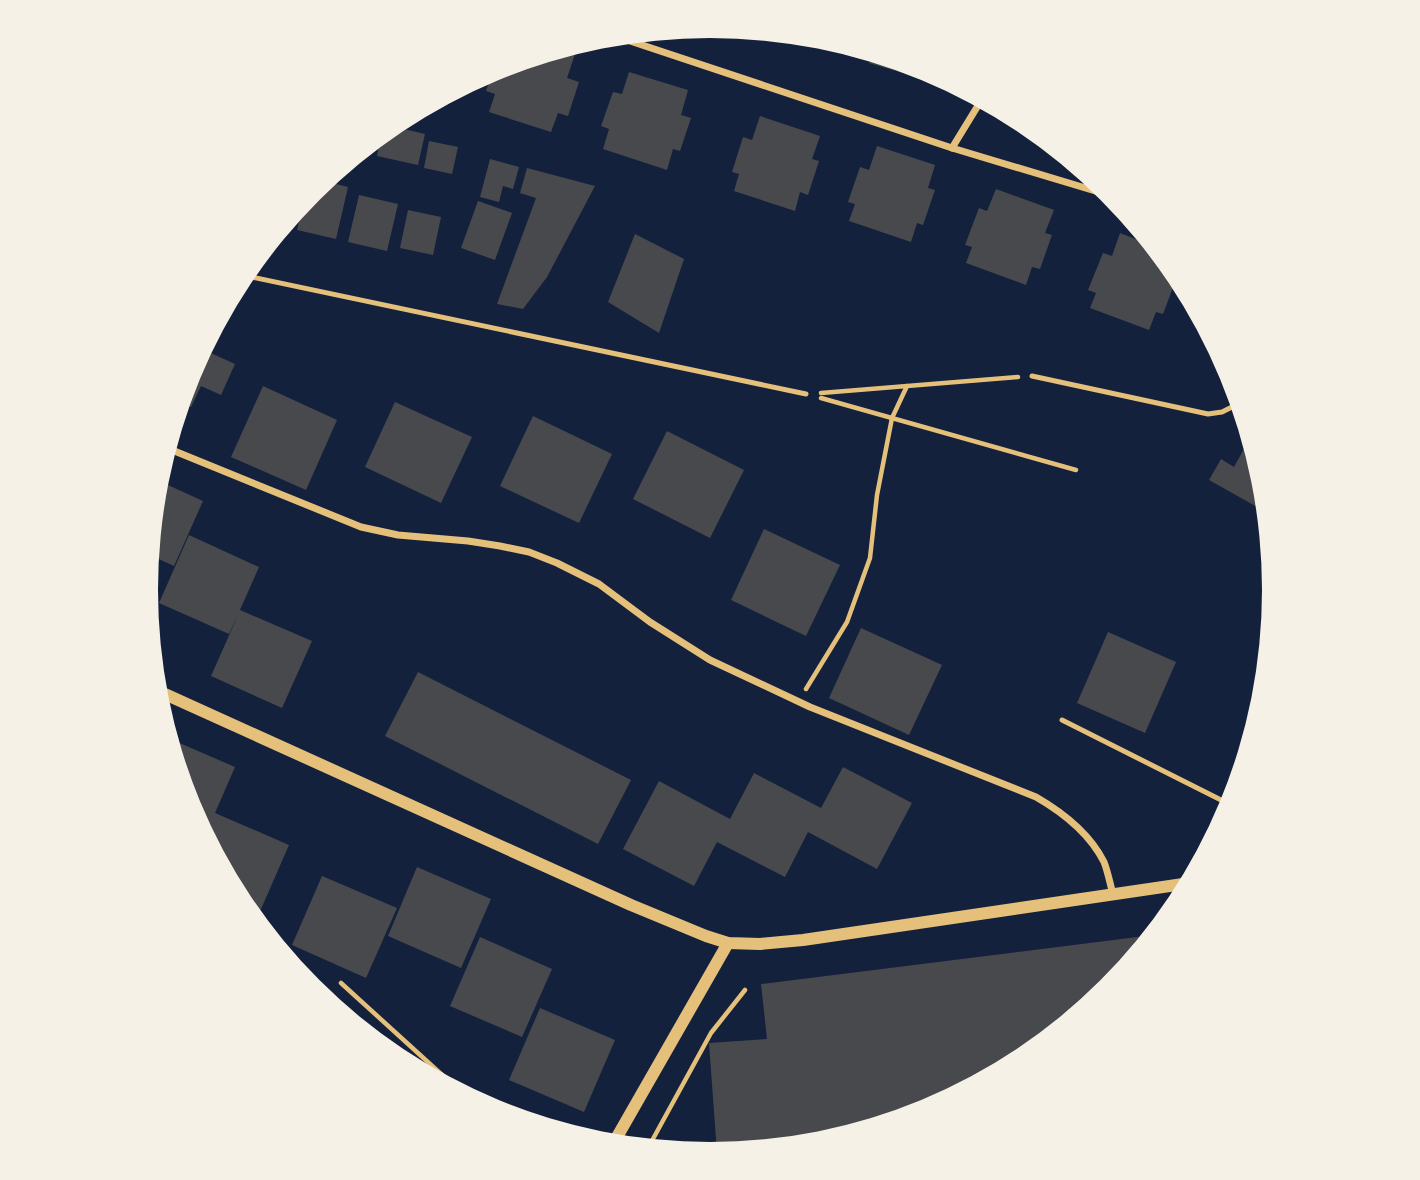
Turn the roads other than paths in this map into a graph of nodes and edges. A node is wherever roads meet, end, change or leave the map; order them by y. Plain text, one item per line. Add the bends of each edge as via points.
1 (637, 43) edge
2 (977, 107) edge
3 (952, 148) junction
4 (1089, 189) edge
5 (255, 278) edge
6 (1032, 376) road end
7 (806, 394) road end
8 (1230, 408) edge
9 (176, 452) edge
10 (169, 696) edge
11 (1062, 720) dead end
12 (1220, 800) edge
13 (1176, 885) edge
14 (1113, 894) junction
15 (728, 943) junction
16 (619, 1134) edge

1 - 3 street
2 - 3 street
3 - 4 street
5 - 7 lane
6 - 8 lane via 1208,414
9 - 14 street via 361,527 500,546 557,563 599,584 710,660 798,701 1013,786 1062,812 1104,863
10 - 15 street via 631,905
11 - 12 lane
13 - 14 street
14 - 15 street via 791,941
15 - 16 street

